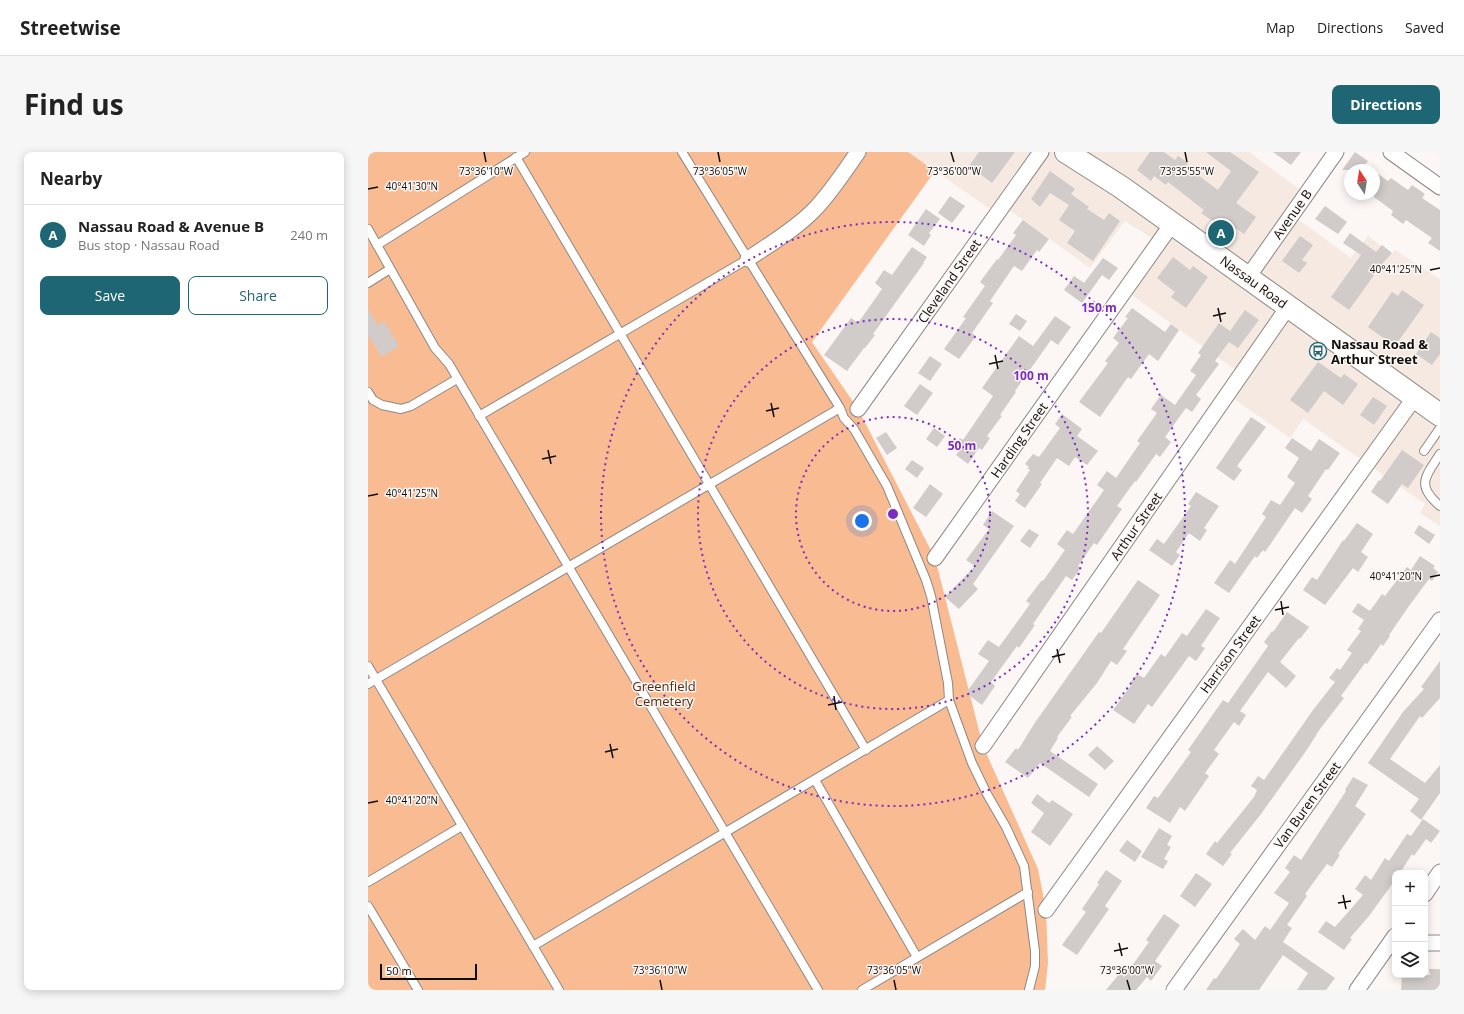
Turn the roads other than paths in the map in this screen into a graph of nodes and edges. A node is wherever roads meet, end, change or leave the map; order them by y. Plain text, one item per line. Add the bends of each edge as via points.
1 (525, 152) edge
2 (682, 152) edge
3 (858, 152) edge
4 (1041, 152) edge
5 (1336, 152) edge
6 (1391, 152) edge
7 (1077, 154) edge
8 (516, 157) junction
9 (1440, 186) edge
10 (1172, 224) junction
11 (368, 229) edge
12 (377, 245) junction
13 (748, 259) junction
14 (390, 269) junction
15 (1248, 277) junction
16 (368, 283) edge
17 (1288, 307) junction
18 (620, 333) junction
19 (457, 379) junction
20 (368, 392) edge
21 (1414, 397) junction
22 (840, 408) junction
23 (858, 410) dead end
24 (1440, 415) edge
25 (479, 416) junction
26 (1440, 428) edge
27 (1424, 451) dead end
28 (1440, 454) edge
29 (709, 484) junction
30 (1440, 506) edge
31 (935, 558) dead end
32 (568, 567) junction
33 (1440, 620) edge
34 (368, 666) edge
35 (376, 680) junction
36 (368, 684) edge
37 (949, 700) junction
38 (983, 746) dead end
39 (866, 750) junction
40 (815, 780) junction
41 (462, 826) junction
42 (725, 833) junction
43 (1440, 872) edge
44 (368, 882) edge
45 (1428, 890) edge
46 (1028, 892) junction
47 (368, 906) edge
48 (1046, 910) dead end
49 (1392, 941) edge
50 (1428, 943) edge
51 (1440, 943) edge
52 (533, 946) junction
53 (917, 957) junction
54 (418, 990) edge
55 (559, 990) edge
56 (818, 990) edge
57 (862, 990) edge
58 (1029, 990) edge
59 (1174, 990) edge
60 (1357, 990) edge

1 - 8 lane
2 - 13 lane
3 - 13 street via 812,212
4 - 23 street, Cleveland Street
5 - 15 street, Avenue B
6 - 9 street
7 - 10 main road, Nassau Road
8 - 12 lane
8 - 18 lane
10 - 15 main road, Nassau Road
10 - 31 street, Harding Street
11 - 12 lane
12 - 14 lane
13 - 18 lane
13 - 22 lane
14 - 16 lane
14 - 19 lane via 435,348 449,364
15 - 17 main road, Nassau Road
17 - 21 main road, Nassau Road
17 - 38 street, Arthur Street
18 - 25 lane
18 - 29 lane
19 - 20 lane via 411,406 401,409 382,405 373,400
19 - 25 lane
21 - 24 main road, Nassau Road
21 - 48 street, Harrison Street
22 - 29 lane
22 - 37 lane via 887,486 926,580 947,676
25 - 32 lane
26 - 27 lane
28 - 30 lane via 1425,478 1425,488
29 - 32 lane
29 - 39 lane
32 - 35 lane
32 - 42 lane
33 - 59 street, Van Buren Street
34 - 35 lane
35 - 36 lane
35 - 41 lane
37 - 39 lane
37 - 46 lane via 972,763 1024,866
39 - 40 lane
40 - 42 lane
40 - 53 lane
41 - 44 lane
41 - 52 lane
42 - 52 lane
42 - 56 lane
43 - 45 street
46 - 53 lane
46 - 58 lane via 1035,951 1035,966
47 - 54 lane
49 - 60 street
50 - 51 street
52 - 55 lane
53 - 57 lane

